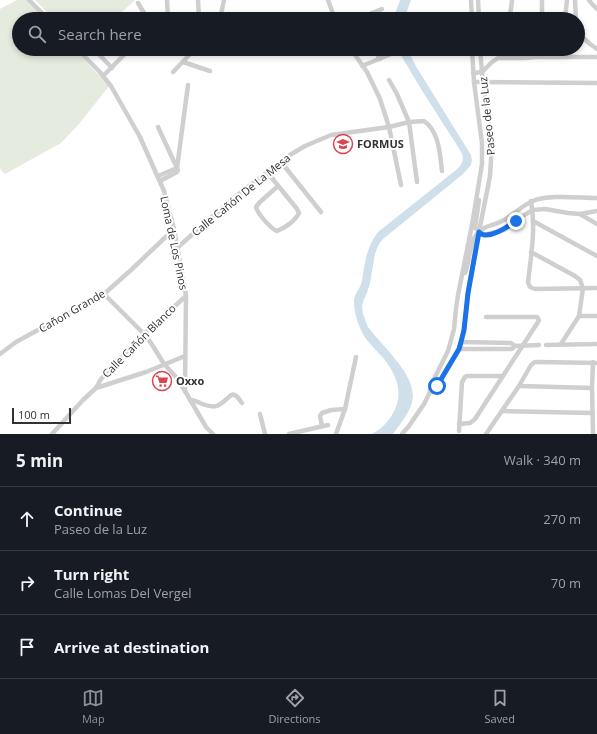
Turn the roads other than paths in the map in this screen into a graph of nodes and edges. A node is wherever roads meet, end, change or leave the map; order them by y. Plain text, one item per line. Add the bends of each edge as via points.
1 (29, 0) edge
2 (167, 0) edge
3 (198, 0) edge
4 (224, 0) edge
5 (328, 0) edge
6 (471, 0) edge
7 (478, 0) edge
8 (512, 0) edge
9 (542, 0) edge
10 (567, 0) edge
11 (576, 0) edge
12 (589, 0) edge
13 (593, 0) edge
14 (138, 3) dead end
15 (382, 8) dead end
16 (597, 8) edge
17 (41, 12) edge
18 (143, 12) edge
19 (168, 12) edge
20 (199, 12) edge
21 (221, 12) edge
22 (332, 12) edge
23 (373, 12) edge
24 (472, 12) edge
25 (479, 12) edge
26 (510, 12) edge
27 (542, 12) edge
28 (566, 12) edge
29 (576, 12) edge
30 (585, 39) edge
31 (596, 48) edge
32 (84, 56) edge
33 (101, 56) edge
34 (123, 56) edge
35 (189, 56) edge
36 (356, 56) edge
37 (378, 56) edge
38 (387, 56) edge
39 (472, 56) edge
40 (481, 56) edge
41 (536, 56) joint
42 (595, 57) edge
43 (498, 58) joint
44 (380, 59) junction
45 (183, 62) junction
46 (362, 66) junction
47 (112, 68) junction
48 (210, 71) dead end
49 (173, 72) dead end
50 (482, 72) junction
51 (473, 73) junction
52 (103, 76) junction
53 (389, 80) dead end
54 (474, 82) junction
55 (483, 83) junction
56 (597, 83) edge
57 (188, 85) dead end
58 (408, 122) junction
59 (389, 127) junction
60 (158, 128) dead end
61 (490, 131) junction
62 (480, 132) junction
63 (281, 162) junction
64 (177, 168) junction
65 (442, 171) dead end
66 (267, 172) junction
67 (159, 179) junction
68 (417, 182) dead end
69 (401, 185) dead end
70 (278, 186) junction
71 (477, 194) junction
72 (597, 198) edge
73 (531, 201) junction
74 (533, 210) junction
75 (597, 211) edge
76 (321, 212) dead end
77 (580, 214) junction
78 (505, 220) junction
79 (533, 221) junction
80 (597, 224) edge
81 (490, 225) junction
82 (508, 227) junction
83 (174, 229) junction
84 (479, 232) junction
85 (490, 234) junction
86 (177, 248) junction
87 (531, 252) junction
88 (597, 256) edge
89 (461, 281) junction
90 (583, 288) junction
91 (597, 288) edge
92 (104, 294) junction
93 (186, 296) junction
94 (580, 316) junction
95 (597, 316) edge
96 (486, 318) dead end
97 (144, 334) junction
98 (461, 342) junction
99 (472, 342) junction
100 (561, 344) junction
101 (597, 344) edge
102 (523, 345) junction
103 (539, 345) dead end
104 (546, 345) dead end
105 (515, 346) junction
106 (459, 349) junction
107 (471, 349) junction
108 (0, 354) edge
109 (185, 356) junction
110 (356, 357) dead end
111 (595, 362) edge
112 (164, 364) junction
113 (503, 376) junction
114 (519, 386) junction
115 (96, 388) junction
116 (592, 388) junction
117 (185, 391) junction
118 (429, 394) junction
119 (190, 400) junction
120 (242, 403) dead end
121 (345, 409) junction
122 (502, 411) junction
123 (593, 413) junction
124 (260, 414) dead end
125 (459, 424) junction
126 (322, 426) junction
127 (328, 426) dead end
128 (459, 431) dead end
129 (52, 434) edge
130 (213, 434) edge
131 (265, 434) edge
132 (289, 434) edge
133 (336, 434) edge
134 (402, 434) edge
135 (486, 434) edge
136 (593, 434) edge

1 - 17 street
2 - 19 street
3 - 20 street
4 - 21 street
5 - 22 street
6 - 24 street
7 - 25 street
8 - 26 street
9 - 27 street
10 - 28 street
11 - 29 street
12 - 16 street
13 - 16 street
14 - 18 street
15 - 23 street
30 - 31 street
31 - 42 street
32 - 52 street, Loma de Los Pinos
33 - 47 street
34 - 47 street
35 - 45 street
36 - 46 street
37 - 44 street
38 - 44 street
39 - 51 street, Paseo de la Luz
40 - 50 street, Paseo de la Luz
41 - 42 street
41 - 43 street
43 - 50 street
44 - 46 street
45 - 48 street
45 - 49 street
46 - 59 street via 380,99
47 - 52 street
50 - 51 street
50 - 55 street, Paseo de la Luz
51 - 54 street, Paseo de la Luz
52 - 67 street, Loma de Los Pinos via 136,130
53 - 58 street
54 - 55 street
54 - 62 street, Paseo de la Luz
55 - 56 street
55 - 61 street, Paseo de la Luz
57 - 64 street
58 - 59 street, Calle Cañón De La Mesa
58 - 65 street, Calle Cañón De La Mesa via 424,121 434,132
58 - 68 street
59 - 63 street, Calle Cañón De La Mesa via 331,134 305,146
59 - 69 street
60 - 64 street
61 - 62 street
61 - 84 street, Paseo de la Luz via 490,176
62 - 71 street, Paseo de la Luz via 482,164
63 - 66 street, Calle Cañón De La Mesa
63 - 76 street
64 - 67 street
66 - 70 street
66 - 86 street, Calle Cañón De La Mesa
67 - 83 street, Loma de Los Pinos
70 - 70 street via 256,207 277,231 295,219 299,213
71 - 84 street via 479,207 475,228
71 - 89 street, Paseo de la Luz
72 - 73 street via 547,197
73 - 74 street
73 - 78 street
74 - 77 street via 545,209
74 - 79 street
74 - 82 street
75 - 77 street
77 - 80 street
78 - 81 street
78 - 82 street
79 - 87 street
79 - 88 street
81 - 84 street
81 - 85 street
82 - 85 street
83 - 86 street, Loma de Los Pinos
83 - 92 street, Cañon Grande
84 - 85 street via 484,235
84 - 89 street via 473,240
84 - 98 street, Paseo de la Luz
86 - 93 street, Loma de Los Pinos
87 - 90 street via 578,278
87 - 90 street via 528,282 530,287
89 - 118 street, Paseo de la Luz via 453,336
90 - 91 street
90 - 94 street
92 - 97 street
92 - 108 street, Cañon Grande via 16,342
93 - 97 street, Calle Cañón Blanco
93 - 109 street, Loma de Los Pinos
94 - 95 street
94 - 100 street
96 - 102 street via 537,317 539,320
97 - 112 street
97 - 115 street, Calle Cañón Blanco via 101,379
98 - 99 street
98 - 106 street, Paseo de la Luz
99 - 105 street via 511,343
99 - 107 street
100 - 101 street
100 - 104 street
102 - 103 street
102 - 105 street
102 - 113 street
105 - 107 street
106 - 107 street
106 - 118 street, Paseo de la Luz via 437,386
109 - 112 street
109 - 117 street, Loma de Los Pinos
110 - 121 street
111 - 114 street via 533,363
111 - 116 street
112 - 115 street
112 - 117 street
113 - 125 street via 475,419 470,423
113 - 125 street via 467,376 463,379
114 - 116 street
114 - 122 street
115 - 129 street, Calle Cañón Blanco
116 - 123 street
117 - 119 street
118 - 134 street via 410,426
119 - 120 street via 213,407 234,394
119 - 130 street
121 - 126 street via 320,413
121 - 133 street
122 - 123 street
122 - 135 street
123 - 136 street
124 - 131 street
125 - 128 street
126 - 127 street
126 - 132 street

